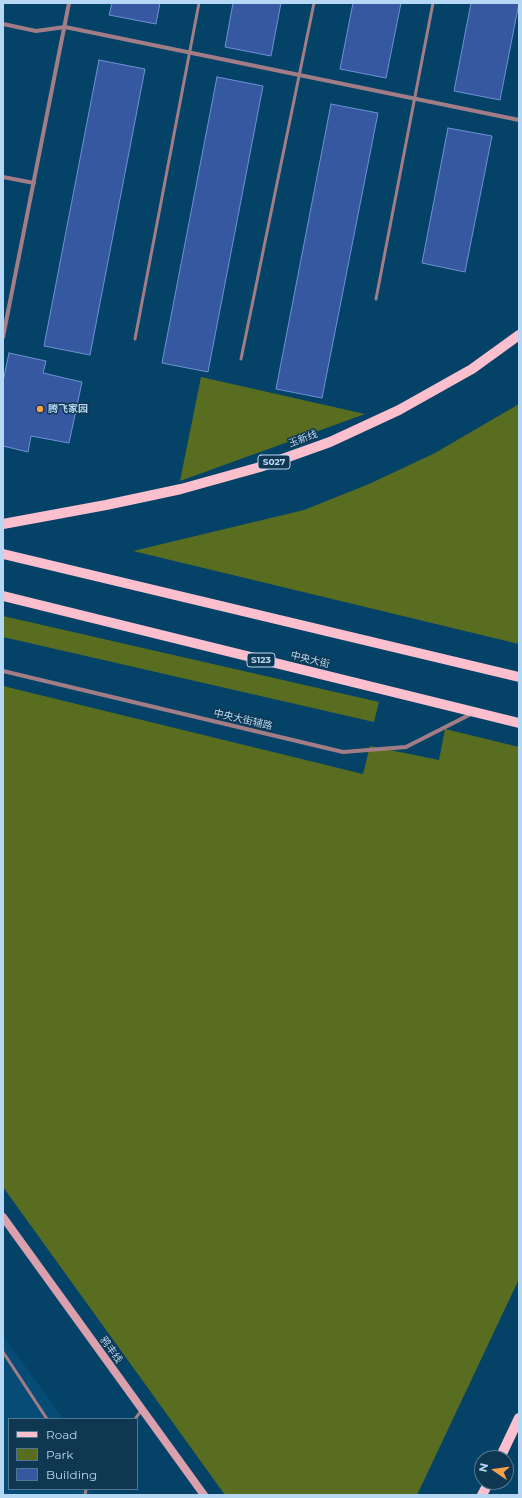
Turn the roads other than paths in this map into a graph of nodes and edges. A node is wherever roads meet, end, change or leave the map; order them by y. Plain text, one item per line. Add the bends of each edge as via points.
1 (69, 3) edge
2 (199, 3) edge
3 (314, 3) edge
4 (433, 3) edge
5 (3, 24) edge
6 (65, 27) junction
7 (190, 53) junction
8 (299, 75) junction
9 (415, 99) junction
10 (519, 120) edge
11 (3, 176) edge
12 (34, 183) junction
13 (376, 299) dead end
14 (519, 335) edge
15 (3, 337) edge
16 (135, 339) dead end
17 (241, 359) dead end
18 (3, 524) edge
19 (3, 554) edge
20 (3, 596) edge
21 (3, 671) edge
22 (519, 677) edge
23 (474, 712) junction
24 (519, 723) edge
25 (3, 1217) edge
26 (3, 1352) edge
27 (142, 1410) junction
28 (46, 1418) edge
29 (136, 1418) edge
30 (519, 1418) edge
31 (504, 1450) edge
32 (204, 1495) edge

1 - 6 street
2 - 7 lane
3 - 8 lane
4 - 9 lane
5 - 6 street via 36,31
6 - 7 street
6 - 12 street
7 - 8 street
7 - 16 lane
8 - 9 street
8 - 17 lane
9 - 10 street
9 - 13 lane
11 - 12 street
12 - 15 street
14 - 18 main road, 玉新线 / S027 via 472,369 399,410 330,442 260,467 181,489
19 - 22 main road
20 - 23 main road, 中央大街 / S123
21 - 23 street, 中央大街辅路 via 343,752 406,747
23 - 24 main road, 中央大街 / S123
25 - 27 main road, 鸦丰线
26 - 28 lane
27 - 29 lane
27 - 32 main road, 鸦丰线
30 - 31 main road

